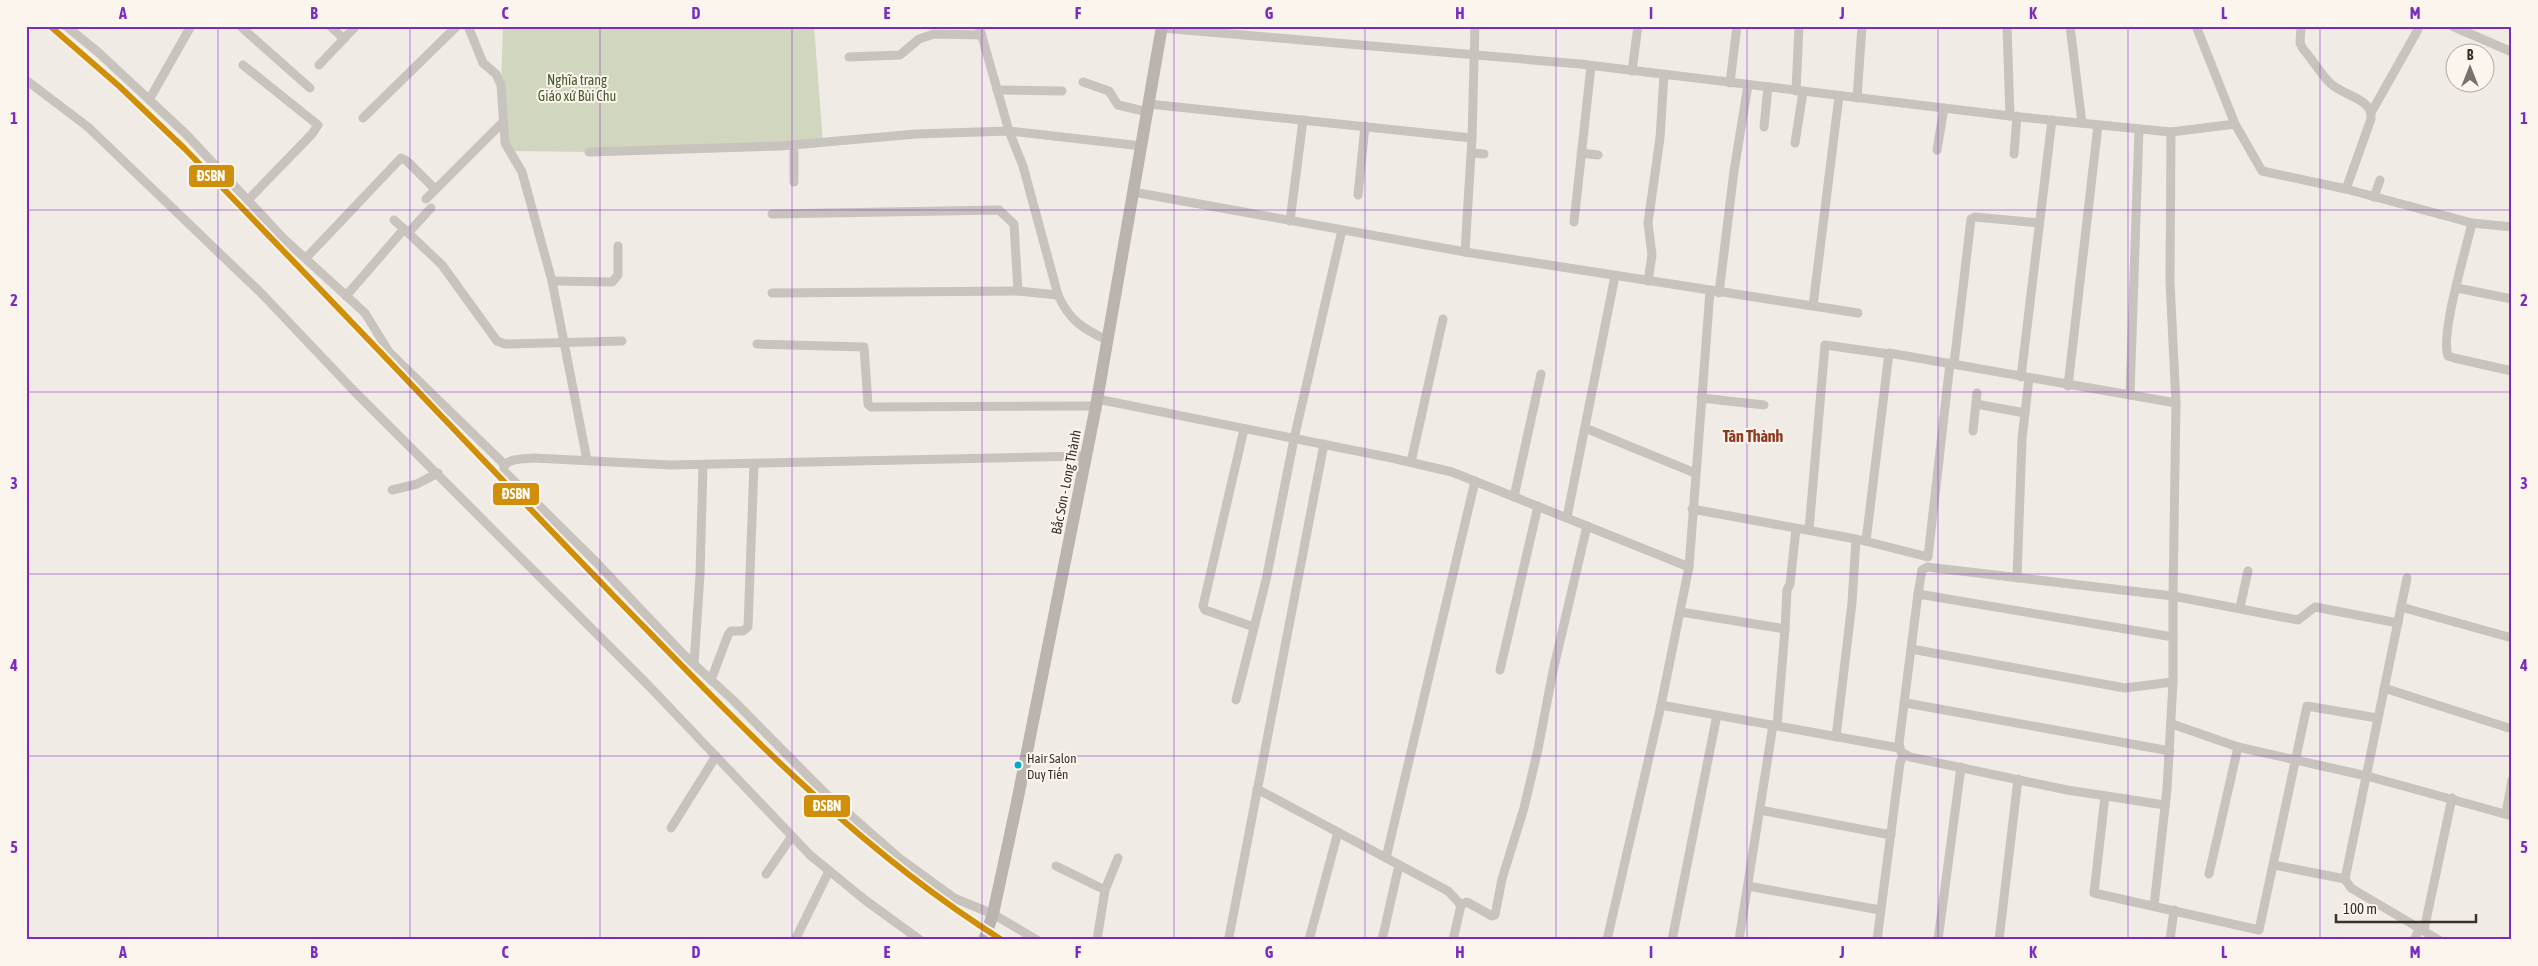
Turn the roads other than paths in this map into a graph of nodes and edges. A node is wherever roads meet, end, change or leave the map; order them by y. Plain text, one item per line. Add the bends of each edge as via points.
1 (66, 26) edge
2 (191, 26) edge
3 (240, 26) edge
4 (330, 26) edge
5 (356, 26) edge
6 (458, 26) edge
7 (468, 26) edge
8 (1475, 26) edge
9 (1638, 26) edge
10 (1737, 26) edge
11 (1799, 26) edge
12 (1862, 26) edge
13 (2007, 26) edge
14 (2070, 26) edge
15 (2196, 26) edge
16 (2301, 26) edge
17 (2420, 26) edge
18 (1162, 27) edge
19 (2456, 27) edge
20 (980, 30) edge
21 (344, 39) junction
22 (2512, 52) edge
23 (1474, 56) junction
24 (849, 57) dead end
25 (243, 65) dead end
26 (319, 65) dead end
27 (1591, 66) junction
28 (1632, 71) junction
29 (1664, 75) junction
30 (26, 80) edge
31 (1083, 82) dead end
32 (1730, 83) junction
33 (1748, 85) junction
34 (1768, 87) junction
35 (310, 88) dead end
36 (997, 90) junction
37 (1062, 91) dead end
38 (1799, 91) junction
39 (1839, 96) junction
40 (1857, 98) junction
41 (149, 100) junction
42 (1149, 108) junction
43 (1944, 108) junction
44 (2372, 112) junction
45 (2014, 116) junction
46 (364, 118) dead end
47 (1303, 120) junction
48 (2052, 120) junction
49 (503, 122) junction
50 (2082, 123) junction
51 (2235, 124) junction
52 (2098, 125) junction
53 (1365, 126) junction
54 (1764, 127) dead end
55 (2139, 129) junction
56 (1009, 131) junction
57 (2171, 132) junction
58 (1472, 138) junction
59 (1795, 143) dead end
60 (794, 146) junction
61 (1142, 146) junction
62 (1937, 150) dead end
63 (589, 152) dead end
64 (1473, 153) junction
65 (1581, 153) junction
66 (1484, 154) dead end
67 (2014, 154) dead end
68 (1598, 155) dead end
69 (2380, 180) dead end
70 (794, 182) dead end
71 (435, 189) junction
72 (2346, 189) junction
73 (1133, 192) junction
74 (1358, 195) dead end
75 (2374, 197) junction
76 (426, 199) dead end
77 (247, 201) junction
78 (431, 208) dead end
79 (772, 214) dead end
80 (394, 220) dead end
81 (1290, 221) junction
82 (1574, 222) dead end
83 (2040, 223) junction
84 (2472, 223) junction
85 (2512, 227) edge
86 (407, 230) junction
87 (1342, 230) junction
88 (618, 246) dead end
89 (1465, 252) junction
90 (306, 258) junction
91 (1615, 276) junction
92 (552, 281) junction
93 (1648, 281) junction
94 (2457, 288) junction
95 (1018, 291) junction
96 (1714, 292) junction
97 (772, 293) dead end
98 (1058, 295) junction
99 (346, 296) junction
100 (2512, 299) edge
101 (1813, 306) junction
102 (1858, 313) dead end
103 (1443, 319) dead end
104 (1107, 340) junction
105 (622, 341) dead end
106 (565, 342) junction
107 (757, 344) dead end
108 (1889, 354) junction
109 (1952, 364) junction
110 (2512, 370) edge
111 (1541, 374) dead end
112 (2025, 378) junction
113 (2068, 386) junction
114 (1978, 392) dead end
115 (2130, 395) junction
116 (1701, 398) junction
117 (1096, 403) junction
118 (1976, 404) junction
119 (2176, 404) junction
120 (1764, 405) dead end
121 (2025, 413) junction
122 (1585, 428) junction
123 (1244, 429) junction
124 (1973, 431) dead end
125 (1294, 439) junction
126 (1324, 444) junction
127 (1086, 456) junction
128 (587, 460) junction
129 (1411, 462) junction
130 (504, 464) junction
131 (754, 464) junction
132 (703, 465) junction
133 (438, 473) junction
134 (1695, 474) junction
135 (1475, 481) junction
136 (392, 490) dead end
137 (1514, 496) junction
138 (1538, 506) junction
139 (1692, 509) junction
140 (1567, 517) junction
141 (1588, 526) junction
142 (1796, 529) junction
143 (1809, 530) junction
144 (1856, 539) junction
145 (1866, 541) junction
146 (1928, 557) junction
147 (1689, 567) junction
148 (1927, 567) junction
149 (2248, 571) dead end
150 (2017, 578) junction
151 (2407, 578) dead end
152 (1918, 594) junction
153 (2173, 596) junction
154 (2240, 607) junction
155 (2401, 607) junction
156 (1681, 612) junction
157 (2398, 623) junction
158 (1254, 627) junction
159 (1786, 629) junction
160 (2173, 637) junction
161 (2512, 638) edge
162 (1911, 649) junction
163 (694, 664) junction
164 (1500, 670) dead end
165 (711, 680) junction
166 (2173, 682) junction
167 (2384, 688) junction
168 (1236, 700) dead end
169 (1906, 703) junction
170 (1661, 705) junction
171 (1718, 715) junction
172 (2378, 718) junction
173 (2172, 724) junction
174 (1775, 726) junction
175 (2512, 728) edge
176 (1836, 737) junction
177 (2238, 747) junction
178 (1901, 751) junction
179 (2170, 751) junction
180 (716, 756) junction
181 (2297, 759) junction
182 (1961, 767) junction
183 (2367, 776) junction
184 (2018, 779) junction
185 (2512, 780) edge
186 (1257, 789) junction
187 (2105, 796) junction
188 (2452, 798) junction
189 (2165, 805) junction
190 (1760, 810) junction
191 (2509, 815) edge
192 (671, 828) dead end
193 (1338, 832) junction
194 (1891, 835) junction
195 (792, 836) junction
196 (1118, 858) dead end
197 (1386, 858) junction
198 (1400, 865) junction
199 (2274, 865) junction
200 (1056, 866) dead end
201 (829, 871) junction
202 (766, 874) dead end
203 (2209, 874) dead end
204 (2345, 879) junction
205 (1748, 886) junction
206 (1104, 890) junction
207 (1460, 905) junction
208 (2154, 906) junction
209 (1880, 910) junction
210 (2174, 910) junction
211 (993, 914) junction
212 (2261, 928) junction
213 (2422, 929) junction
214 (1229, 937) dead end
215 (795, 940) edge
216 (920, 940) edge
217 (984, 940) edge
218 (1037, 940) edge
219 (1097, 940) edge
220 (1308, 940) edge
221 (1382, 940) edge
222 (1453, 940) edge
223 (1606, 940) edge
224 (1672, 940) edge
225 (1739, 940) edge
226 (1877, 940) edge
227 (1938, 940) edge
228 (2000, 940) edge
229 (2170, 940) edge
230 (2260, 940) edge
231 (2414, 940) edge
232 (2439, 940) edge

1 - 41 street
2 - 41 street
3 - 35 street
4 - 21 street
5 - 21 street
6 - 46 street
7 - 49 street via 484,63 500,80
8 - 23 street
9 - 28 street
10 - 32 street
11 - 38 street
12 - 40 street
13 - 45 street
14 - 50 street
15 - 51 street
16 - 44 street via 2303,49 2331,84 2368,105
17 - 44 street
18 - 23 street
18 - 42 main road, Bắc Sơn - Long Thành
19 - 22 street
20 - 24 street via 934,34 919,39 900,55
20 - 36 street
21 - 26 street
23 - 27 street
23 - 58 street
25 - 77 street via 318,125
27 - 28 street
27 - 65 street
28 - 29 street
29 - 32 street
29 - 93 street via 1660,138 1648,223 1652,255
30 - 133 street via 88,127 263,294 356,393
31 - 42 street via 1109,91 1118,105
32 - 33 street
33 - 34 street
33 - 96 street
34 - 38 street
34 - 54 street
36 - 37 street
36 - 56 street
38 - 39 street
38 - 59 street
39 - 40 street
39 - 101 street
40 - 43 street
41 - 77 street via 186,134
42 - 47 street
42 - 61 main road, Bắc Sơn - Long Thành
43 - 45 street
43 - 62 street
44 - 72 street
45 - 48 street
45 - 67 street
47 - 53 street
47 - 81 street
48 - 50 street
48 - 83 street
49 - 71 street
49 - 92 street via 505,143 522,172
50 - 52 street
51 - 57 street
51 - 72 street via 2262,171
52 - 55 street
52 - 113 street
53 - 58 street
53 - 74 street
55 - 57 street
55 - 115 street
56 - 60 street via 916,134
56 - 61 street
56 - 98 street
57 - 119 street via 2170,282
58 - 64 street
60 - 63 street
60 - 70 street
61 - 73 main road, Bắc Sơn - Long Thành
64 - 66 street
64 - 89 street
65 - 68 street
65 - 82 street
69 - 75 street
71 - 76 street
71 - 90 street via 401,158
72 - 75 street
73 - 81 street
73 - 104 main road, Bắc Sơn - Long Thành
75 - 84 street
77 - 90 street
78 - 86 street
79 - 95 street via 999,210 1014,224
80 - 86 street
81 - 87 street
83 - 109 street via 1971,219
83 - 112 street
84 - 85 street
84 - 94 street
86 - 99 street
86 - 106 street via 442,264 497,342
87 - 89 street
87 - 125 street
88 - 92 street via 618,275 612,282
89 - 91 street
90 - 99 street
91 - 93 street
91 - 122 street
92 - 106 street
93 - 96 street
94 - 100 street
94 - 110 street via 2446,350 2448,356
95 - 97 street
95 - 98 street
96 - 101 street
96 - 116 street
98 - 104 street via 1076,324
99 - 130 street via 365,313 389,352
101 - 102 street
103 - 129 street
104 - 117 main road, Bắc Sơn - Long Thành
105 - 106 street
106 - 128 street
107 - 117 street via 864,347 870,408
108 - 109 street
108 - 143 street via 1825,345
108 - 145 street
109 - 112 street
109 - 146 street
111 - 137 street
112 - 113 street
112 - 121 street
113 - 115 street
114 - 118 street
115 - 119 street
116 - 120 street
116 - 134 street
117 - 123 street
117 - 127 main road, Bắc Sơn - Long Thành
118 - 121 street
118 - 124 street
119 - 153 street
121 - 150 street
122 - 134 street
122 - 140 street
123 - 125 street
123 - 158 street via 1203,606 1214,614
125 - 126 street
125 - 158 street
126 - 129 street
126 - 186 street
127 - 131 street
127 - 211 main road, Bắc Sơn - Long Thành
128 - 130 street via 534,458
128 - 132 street
129 - 135 street
130 - 163 street via 504,471
131 - 132 street
131 - 165 street via 748,627 743,631 731,631 728,635
132 - 163 street
133 - 136 street via 417,484
133 - 180 street
134 - 139 street
135 - 137 street
135 - 197 street
137 - 138 street
138 - 140 street
138 - 164 street
139 - 142 street
139 - 147 street
140 - 141 street
141 - 147 street
141 - 207 street via 1524,808 1502,879 1495,915 1467,902
142 - 143 street
142 - 159 street via 1787,590
143 - 144 street
144 - 145 street
144 - 176 street
145 - 146 street
146 - 148 street
147 - 156 street
148 - 150 street
148 - 152 street via 1922,570
149 - 154 street
150 - 153 street
151 - 155 street
152 - 160 street
152 - 162 street
153 - 154 street
153 - 160 street
154 - 157 street via 2298,620 2311,608 2326,608
155 - 157 street
155 - 161 street
156 - 159 street
156 - 170 street
157 - 167 street
158 - 168 street
159 - 174 street
160 - 166 street
162 - 166 street via 2126,688
162 - 169 street
163 - 165 street
165 - 211 street via 827,794 899,858 954,898
166 - 173 street
167 - 172 street
167 - 175 street
169 - 178 street
169 - 179 street
170 - 171 street
170 - 223 street
171 - 174 street
171 - 224 street
172 - 181 street via 2307,706
172 - 183 street
173 - 177 street
173 - 179 street
174 - 176 street
174 - 190 street
176 - 178 street
177 - 181 street
177 - 203 street
178 - 182 street
178 - 194 street
179 - 189 street
180 - 192 street
180 - 195 street
181 - 183 street
181 - 199 street
182 - 184 street
182 - 227 street
183 - 188 street
183 - 204 street
184 - 187 street
184 - 228 street
185 - 191 street
186 - 193 street
186 - 214 street
187 - 189 street
187 - 208 street via 2094,892
188 - 191 street
188 - 213 street
189 - 208 street
190 - 194 street
190 - 205 street
193 - 197 street
193 - 220 street
194 - 209 street
195 - 201 street
195 - 202 street
196 - 206 street
197 - 198 street
198 - 207 street via 1448,891
198 - 221 street
199 - 204 street
199 - 212 street
200 - 206 street
201 - 215 street
201 - 216 street
204 - 213 street via 2351,888
205 - 209 street
205 - 225 street
206 - 219 street
207 - 222 street
208 - 210 street
209 - 226 street
210 - 212 street
210 - 229 street
211 - 217 main road, Bắc Sơn - Long Thành
211 - 218 street
212 - 230 street
213 - 231 street
213 - 232 street

